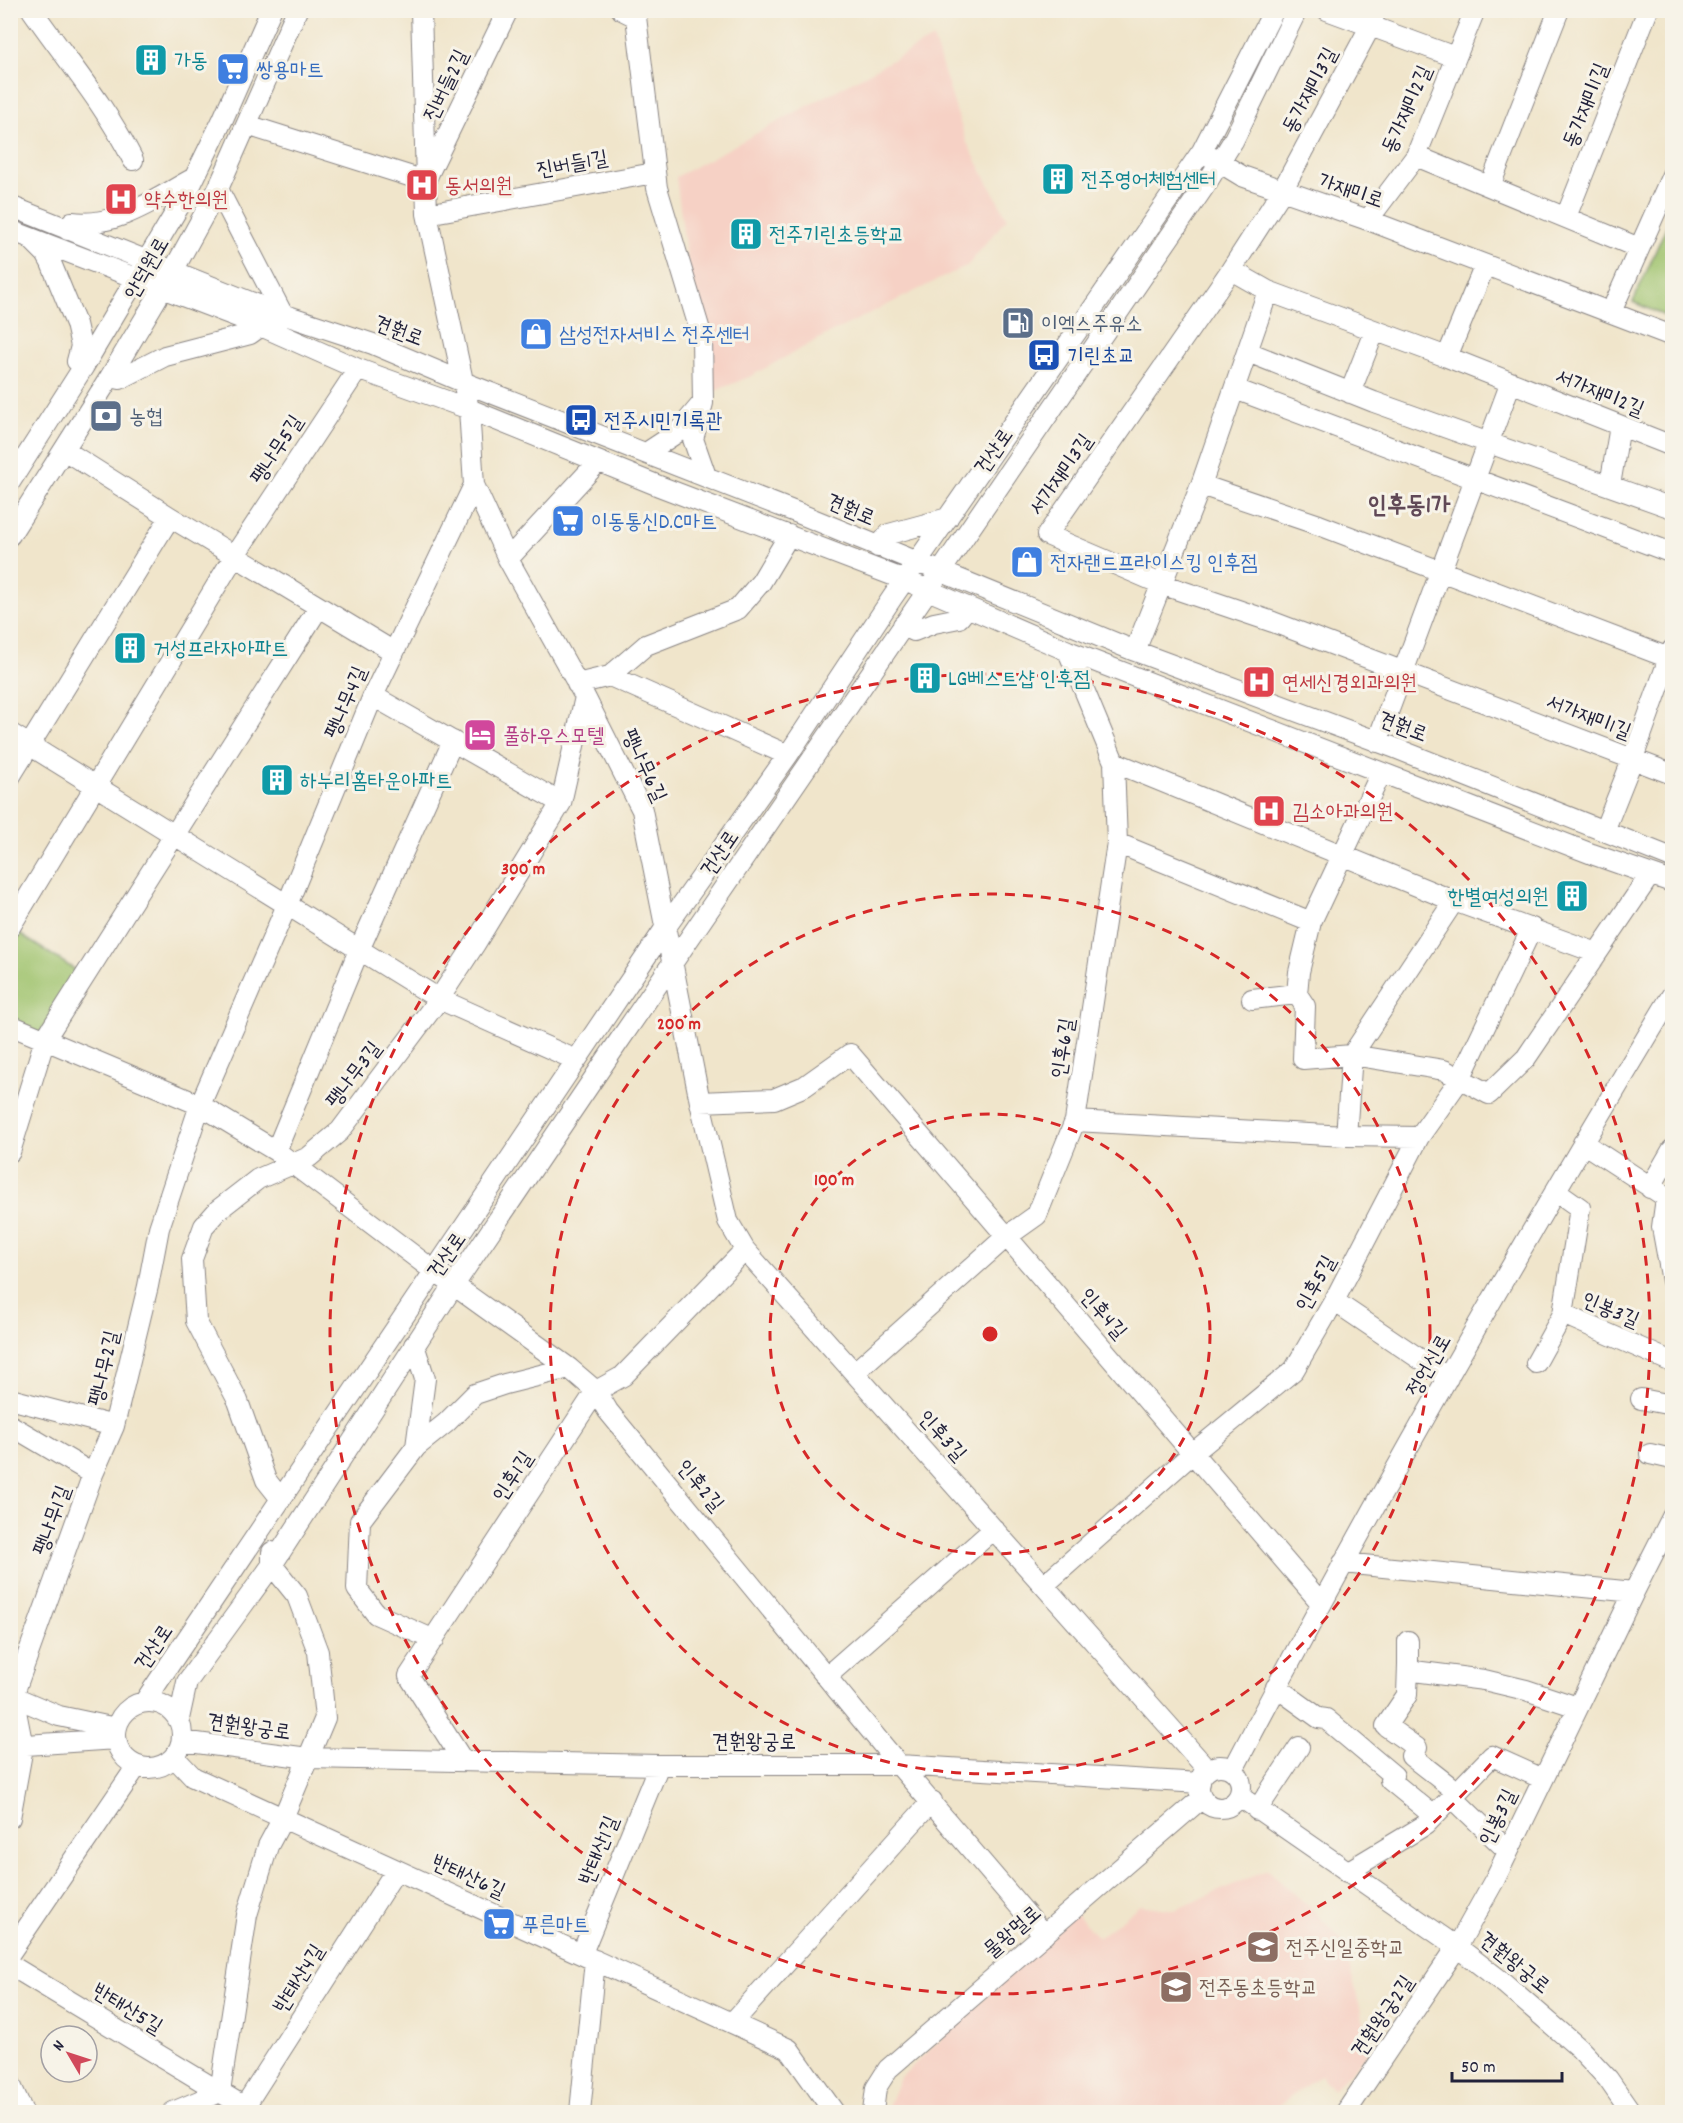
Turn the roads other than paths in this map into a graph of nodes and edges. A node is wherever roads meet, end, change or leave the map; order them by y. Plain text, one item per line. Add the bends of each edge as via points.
1 (32, 10) edge
2 (271, 10) edge
3 (297, 10) edge
4 (422, 10) edge
5 (508, 10) edge
6 (1274, 10) edge
7 (1297, 10) edge
8 (1327, 10) edge
9 (1475, 10) edge
10 (1559, 10) edge
11 (1648, 10) edge
12 (632, 12) edge
13 (1373, 19) edge
14 (1455, 57) junction
15 (248, 125) junction
16 (1202, 151) junction
17 (1416, 156) junction
18 (133, 159) dead end
19 (1220, 162) junction
20 (654, 173) junction
21 (1672, 175) edge
22 (195, 178) junction
23 (425, 181) junction
24 (1490, 186) junction
25 (218, 189) junction
26 (1282, 191) junction
27 (1667, 201) edge
28 (10, 206) edge
29 (427, 214) junction
30 (1566, 218) junction
31 (1368, 220) junction
32 (68, 230) junction
33 (19, 233) edge
34 (1639, 248) junction
35 (147, 261) junction
36 (1485, 265) junction
37 (1232, 270) junction
38 (136, 278) junction
39 (168, 280) junction
40 (1268, 291) junction
41 (1611, 312) junction
42 (283, 315) junction
43 (261, 326) junction
44 (1382, 335) junction
45 (1672, 336) edge
46 (1248, 352) junction
47 (1447, 357) junction
48 (84, 366) junction
49 (358, 369) junction
50 (110, 377) junction
51 (463, 382) junction
52 (1511, 382) junction
53 (1235, 389) junction
54 (1350, 393) junction
55 (469, 409) junction
56 (1620, 426) junction
57 (687, 433) junction
58 (1488, 443) junction
59 (1672, 446) edge
60 (64, 450) junction
61 (646, 453) junction
62 (598, 462) junction
63 (706, 476) junction
64 (1474, 479) junction
65 (10, 482) edge
66 (474, 485) junction
67 (1201, 485) junction
68 (1610, 486) junction
69 (1672, 508) edge
70 (170, 517) junction
71 (948, 518) junction
72 (10, 535) edge
73 (789, 535) junction
74 (878, 547) junction
75 (1672, 553) edge
76 (235, 555) junction
77 (508, 559) junction
78 (917, 562) junction
79 (940, 571) junction
80 (1440, 571) junction
81 (905, 580) junction
82 (1161, 584) junction
83 (927, 590) junction
84 (319, 607) junction
85 (968, 607) junction
86 (903, 626) junction
87 (1068, 651) junction
88 (1135, 651) junction
89 (394, 652) junction
90 (1671, 654) edge
91 (1403, 671) junction
92 (610, 676) junction
93 (581, 691) junction
94 (373, 696) junction
95 (10, 733) edge
96 (453, 741) junction
97 (1377, 742) junction
98 (31, 746) junction
99 (788, 755) junction
100 (1633, 758) junction
101 (1114, 762) junction
102 (1381, 773) junction
103 (1672, 774) edge
104 (10, 777) edge
105 (95, 786) junction
106 (561, 803) junction
107 (1604, 831) junction
108 (175, 835) junction
109 (1117, 843) junction
110 (1344, 855) junction
111 (1672, 858) edge
112 (1650, 875) junction
113 (1672, 882) edge
114 (1454, 901) junction
115 (287, 905) junction
116 (1311, 922) junction
117 (10, 927) edge
118 (666, 927) junction
119 (1532, 928) junction
120 (359, 950) junction
121 (1597, 953) junction
122 (673, 963) junction
123 (1297, 994) junction
124 (1672, 995) edge
125 (439, 999) junction
126 (1252, 999) dead end
127 (10, 1025) edge
128 (45, 1039) junction
129 (1352, 1054) junction
130 (576, 1060) junction
131 (1460, 1079) junction
132 (700, 1102) junction
133 (200, 1105) junction
134 (1075, 1121) junction
135 (1346, 1136) junction
136 (1419, 1137) junction
137 (1583, 1143) junction
138 (1672, 1150) edge
139 (276, 1151) junction
140 (10, 1152) edge
141 (293, 1164) junction
142 (1556, 1191) junction
143 (1663, 1196) edge
144 (1006, 1237) junction
145 (745, 1250) junction
146 (434, 1271) junction
147 (1672, 1281) edge
148 (454, 1285) junction
149 (1334, 1301) junction
150 (1563, 1314) junction
151 (414, 1345) junction
152 (1672, 1362) edge
153 (1536, 1363) dead end
154 (569, 1368) junction
155 (855, 1372) junction
156 (1448, 1378) junction
157 (596, 1391) junction
158 (10, 1398) edge
159 (1641, 1399) dead end
160 (1672, 1405) edge
161 (10, 1425) edge
162 (114, 1426) junction
163 (416, 1447) junction
164 (1193, 1453) junction
165 (1650, 1454) dead end
166 (1672, 1459) edge
167 (93, 1474) junction
168 (276, 1507) junction
169 (1672, 1517) edge
170 (994, 1529) junction
171 (1343, 1563) junction
172 (272, 1564) junction
173 (1044, 1585) junction
174 (1634, 1592) junction
175 (1321, 1603) junction
176 (434, 1640) junction
177 (1408, 1641) dead end
178 (1408, 1664) junction
179 (827, 1676) junction
180 (1276, 1687) junction
181 (12, 1696) edge
182 (145, 1701) junction
183 (1577, 1707) junction
184 (179, 1719) junction
185 (116, 1734) junction
186 (17, 1746) edge
187 (1299, 1747) dead end
188 (178, 1749) junction
189 (308, 1758) junction
190 (463, 1761) junction
191 (659, 1765) junction
192 (899, 1765) junction
193 (136, 1766) junction
194 (1233, 1770) junction
195 (1543, 1779) junction
196 (1203, 1783) junction
197 (1454, 1795) junction
198 (1239, 1796) junction
199 (932, 1802) junction
200 (1257, 1810) junction
201 (1434, 1816) junction
202 (10, 1818) edge
203 (283, 1818) junction
204 (1508, 1851) junction
205 (396, 1870) junction
206 (1347, 1872) junction
207 (1044, 1935) junction
208 (1457, 1947) junction
209 (10, 1953) edge
210 (588, 1957) junction
211 (10, 1965) edge
212 (733, 2022) junction
213 (10, 2083) edge
214 (220, 2092) junction
215 (246, 2111) edge
216 (23, 2112) edge
217 (173, 2112) edge
218 (580, 2112) edge
219 (834, 2112) edge
220 (873, 2112) edge
221 (1346, 2112) edge
222 (1631, 2112) edge

1 - 18 street
2 - 22 street, 안덕원로
3 - 15 street, 안덕원로
4 - 23 street
5 - 23 street, 진버들2길
6 - 16 street, 건산로
7 - 19 street, 건산로
8 - 13 street
9 - 14 street, 동가재미2길
10 - 24 street
11 - 30 street, 동가재미1길
12 - 20 street
13 - 14 street
13 - 26 street, 동가재미3길
14 - 17 street, 동가재미2길
15 - 23 street
15 - 25 street, 안덕원로
16 - 19 street, 가재미로
16 - 71 street, 건산로
17 - 24 street
17 - 31 street, 동가재미2길
19 - 26 street, 가재미로 via 1242,176
19 - 79 street, 건산로
20 - 29 street, 진버들1길
20 - 57 street via 702,337 703,403
21 - 27 street
22 - 32 street via 118,218 72,222
22 - 35 street, 안덕원로
23 - 29 street
24 - 30 street
25 - 39 street, 안덕원로
25 - 42 street
26 - 31 street, 가재미로
26 - 37 street
27 - 34 street
28 - 32 street, 견훤로
29 - 51 street
30 - 34 street
31 - 36 street, 가재미로
32 - 35 street, 견훤로
33 - 38 street, 견훤로
33 - 48 street via 46,254 51,263 76,324 81,346 77,361
34 - 41 street
35 - 38 street, 안덕원로
35 - 39 street, 견훤로
36 - 41 street, 가재미로
36 - 47 street
37 - 40 street
37 - 82 street, 서가재미3길 via 1047,535
38 - 39 street, 견훤로
38 - 48 street, 안덕원로
39 - 42 street, 견훤로
39 - 43 street, 견훤로
39 - 50 street, 안덕원로
40 - 44 street
40 - 46 street
41 - 45 street, 가재미로
42 - 51 street, 견훤로 via 373,344
43 - 49 street, 견훤로
43 - 50 street via 250,334 165,356 120,379
44 - 47 street, 서가재미2길
44 - 54 street
46 - 53 street
46 - 54 street
47 - 52 street, 서가재미2길
48 - 65 street, 안덕원로
49 - 55 street, 견훤로
49 - 76 street, 팽나무5길
50 - 60 street, 안덕원로
51 - 55 street
51 - 61 street, 견훤로
52 - 56 street, 서가재미2길
52 - 58 street
53 - 64 street
53 - 67 street
54 - 58 street
55 - 62 street, 견훤로
55 - 66 street, 팽나무6길
56 - 59 street, 서가재미2길
56 - 68 street
57 - 61 street
57 - 63 street via 693,439
58 - 64 street
58 - 68 street
60 - 70 street
60 - 72 street, 안덕원로
61 - 63 street, 견훤로
62 - 73 street, 견훤로
62 - 77 street
63 - 74 street, 견훤로
64 - 75 street
64 - 80 street
66 - 77 street, 팽나무6길
66 - 89 street, 팽나무6길
67 - 80 street
67 - 82 street
68 - 69 street
70 - 76 street
70 - 98 street
71 - 74 street via 889,534
71 - 78 street, 건산로
73 - 81 street, 견훤로
73 - 92 street via 738,609 646,645
74 - 78 street, 견훤로
76 - 84 street
76 - 105 street, 팽나무5길
77 - 93 street, 팽나무6길
78 - 79 street, 견훤로
78 - 81 street, 건산로
79 - 83 street, 건산로
79 - 88 street, 견훤로
80 - 90 street, 서가재미1길
80 - 91 street
81 - 83 street, 견훤로
81 - 99 street, 건산로
82 - 88 street
82 - 91 street, 서가재미3길 via 1273,621
83 - 85 street, 견훤로
83 - 86 street, 건산로
84 - 89 street
84 - 108 street
85 - 86 street via 959,618 914,631
85 - 87 street, 견훤로
86 - 122 street, 건산로
87 - 101 street, 인후6길
87 - 102 street, 견훤로
88 - 97 street, 견훤로
89 - 94 street, 팽나무4길
90 - 100 street, 서가재미1길
91 - 97 street
91 - 100 street, 서가재미1길
92 - 93 street
92 - 99 street
93 - 106 street
93 - 118 street, 팽나무6길 via 642,810
94 - 96 street
94 - 115 street, 팽나무4길
95 - 98 street
96 - 106 street
96 - 120 street
97 - 107 street, 견훤로
98 - 104 street
98 - 105 street
99 - 118 street, 건산로
100 - 103 street, 서가재미1길
100 - 107 street, 서가재미1길
101 - 109 street, 인후6길
101 - 110 street
102 - 110 street
102 - 112 street, 견훤로
105 - 108 street
105 - 117 street
106 - 125 street
107 - 111 street, 견훤로
108 - 115 street
108 - 128 street
109 - 116 street
109 - 134 street, 인후6길
110 - 114 street
110 - 116 street
112 - 113 street, 견훤로
112 - 121 street
114 - 119 street
114 - 129 street
115 - 120 street
115 - 133 street, 팽나무4길
116 - 123 street
118 - 122 street, 인후3길
118 - 130 street, 건산로
119 - 121 street
119 - 131 street, 인후5길
120 - 125 street
120 - 139 street
121 - 131 street via 1526,1058 1489,1094
122 - 132 street, 인후3길
122 - 148 street, 건산로
123 - 126 street
123 - 129 street via 1305,1006 1303,1059
124 - 137 street, 정언신로
125 - 130 street
125 - 141 street, 팽나무3길 via 340,1131 309,1157
127 - 128 street
128 - 133 street
128 - 140 street
129 - 131 street via 1444,1070
129 - 135 street
130 - 146 street, 건산로
131 - 136 street, 인후5길
132 - 144 street, 인후4길 via 774,1099 805,1086 849,1054
132 - 145 street, 인후3길 via 728,1221
133 - 139 street
133 - 162 street, 팽나무2길 via 159,1228
134 - 135 street
134 - 144 street, 인후6길 via 1037,1215
135 - 136 street
136 - 149 street, 인후5길
137 - 142 street, 정언신로
137 - 143 street
138 - 143 street
139 - 141 street
141 - 146 street
141 - 168 street via 258,1179 218,1210 204,1226 192,1259 196,1321 238,1401
142 - 150 street via 1580,1208
142 - 156 street, 정언신로
143 - 147 street via 1662,1227
144 - 155 street, 인후6길
144 - 164 street, 인후4길
145 - 155 street, 인후3길
145 - 157 street, 인후1길 via 623,1376
146 - 148 street, 인후2길
146 - 168 street, 건산로
148 - 151 street, 건산로
148 - 154 street, 인후2길
149 - 156 street
149 - 164 street, 인후5길 via 1294,1370
150 - 152 street, 인봉3길
150 - 153 street
151 - 163 street via 425,1379
151 - 172 street, 건산로
154 - 157 street, 인후2길
154 - 163 street via 475,1394
155 - 170 street, 인후3길
156 - 171 street, 정언신로
157 - 176 street, 인후1길
157 - 179 street, 인후2길 via 608,1411
158 - 162 street, 팽나무2길
159 - 160 street
161 - 167 street
162 - 167 street, 팽나무1길
163 - 176 street via 360,1521 357,1589 375,1614
164 - 173 street, 인후5길
164 - 175 street, 인후4길
165 - 166 street
167 - 181 street, 팽나무1길
168 - 172 street
168 - 182 street, 건산로
169 - 174 street, 인봉3길
170 - 173 street, 인후3길
170 - 179 street
171 - 174 street
171 - 175 street, 정언신로
172 - 184 street, 건산로 via 188,1682
172 - 189 street, 견훤왕궁로 via 297,1596 318,1652 325,1718
173 - 196 street, 인후3길
174 - 183 street, 인봉3길
175 - 180 street, 정언신로
176 - 190 street, 인후1길 via 409,1676
177 - 178 street
178 - 183 street via 1414,1671 1484,1680
178 - 197 street via 1407,1695 1386,1726 1417,1748 1411,1756
179 - 192 street, 인후2길
180 - 194 street, 정언신로
180 - 201 street via 1326,1719 1394,1776 1390,1780
181 - 185 street
181 - 186 street
182 - 184 street, 건산로 via 166,1706
182 - 185 street, 건산로 via 126,1711
183 - 195 street, 인봉3길
184 - 188 street, 건산로 via 183,1730
185 - 186 street
185 - 193 street via 123,1756
186 - 202 street
187 - 200 street
188 - 189 street, 견훤왕궁로
188 - 193 street via 157,1767
188 - 203 street, 반태산6길 via 193,1777
189 - 190 street, 견훤왕궁로
189 - 203 street, 견훤왕궁로
190 - 191 street, 견훤왕궁로
191 - 192 street, 견훤왕궁로
191 - 210 street, 반태산1길
192 - 196 street, 견훤왕궁로
192 - 199 street, 인후2길
193 - 209 street
194 - 196 street via 1215,1766
194 - 198 street via 1240,1780
195 - 197 street via 1492,1756
195 - 204 street, 인봉3길
196 - 198 street via 1213,1807 1221,1808
196 - 207 street, 물왕멀로
197 - 201 street
197 - 204 street
198 - 200 street, 견훤왕궁로
199 - 207 street, 인후2길
199 - 212 street
200 - 206 street, 견훤왕궁로
201 - 206 street
203 - 205 street, 반태산6길
203 - 214 street via 268,1846 247,1915
204 - 208 street, 인봉3길
205 - 210 street, 반태산6길
205 - 215 street, 반태산4길
206 - 208 street, 견훤왕궁로
207 - 220 street, 물왕멀로 via 888,2069 876,2088
208 - 221 street, 견훤왕궁2길
208 - 222 street, 견훤왕궁로 via 1579,2048
210 - 212 street, 반태산6길
210 - 218 street, 반태산1길
211 - 214 street, 반태산5길
212 - 219 street, 반태산6길 via 789,2049
213 - 216 street
214 - 215 street, 반태산5길
214 - 217 street

